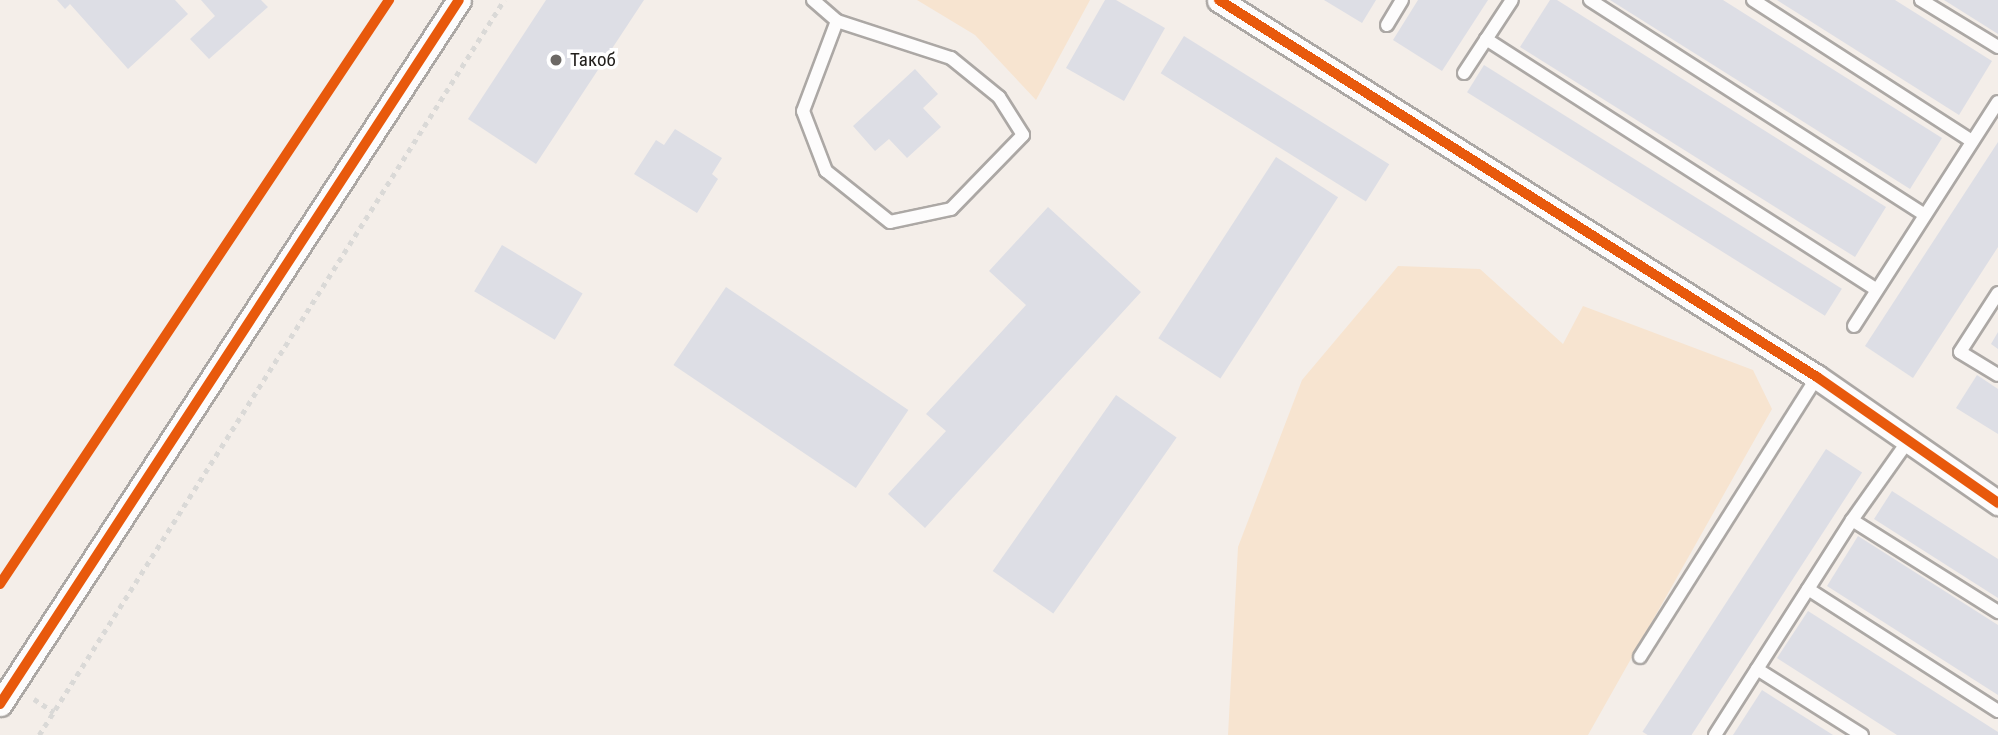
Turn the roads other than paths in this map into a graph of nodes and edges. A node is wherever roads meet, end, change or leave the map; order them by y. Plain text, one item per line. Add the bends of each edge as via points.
1 (459, 0) edge
2 (813, 0) edge
3 (1219, 0) edge
4 (1402, 0) edge
5 (1512, 0) edge
6 (1590, 0) edge
7 (1753, 0) edge
8 (1921, 0) edge
9 (837, 20) junction
10 (1387, 25) dead end
11 (1486, 39) junction
12 (1998, 47) edge
13 (1464, 73) dead end
14 (1998, 102) edge
15 (1972, 141) junction
16 (1925, 215) junction
17 (1877, 289) junction
18 (1998, 293) edge
19 (1854, 326) dead end
20 (1998, 375) edge
21 (1817, 377) junction
22 (1908, 441) junction
23 (1998, 503) edge
24 (1852, 520) junction
25 (1808, 589) junction
26 (1998, 612) edge
27 (1640, 657) dead end
28 (1757, 668) junction
29 (0, 704) edge
30 (1998, 710) edge
31 (1715, 735) edge
32 (1862, 735) edge

1 - 29 street
2 - 9 lane
3 - 21 street
4 - 10 lane
5 - 11 lane
6 - 16 lane
7 - 15 lane
8 - 12 lane
9 - 9 lane via 951,58 999,97 1023,135 951,209 890,222 826,171 803,111
11 - 13 lane
11 - 17 lane
14 - 15 lane
15 - 16 lane
16 - 17 lane
17 - 19 lane
18 - 20 lane via 1960,352
21 - 22 street
21 - 27 lane
22 - 23 street
22 - 24 lane
24 - 25 lane
24 - 26 lane
25 - 28 lane
25 - 30 lane
28 - 31 lane
28 - 32 lane

